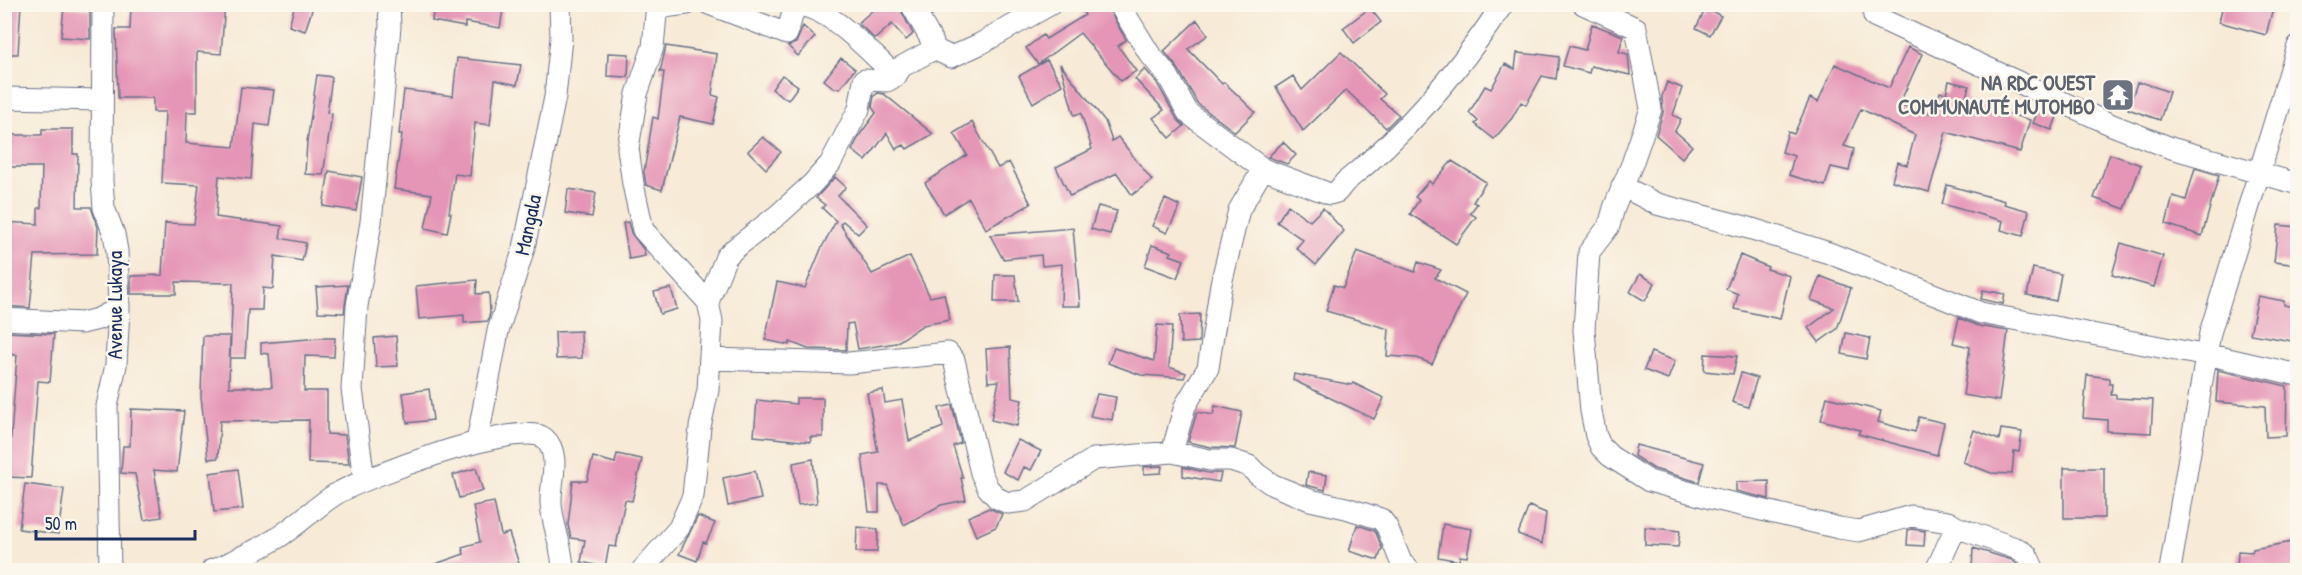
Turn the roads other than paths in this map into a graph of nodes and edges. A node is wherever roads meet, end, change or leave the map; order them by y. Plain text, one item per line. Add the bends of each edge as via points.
1 (103, 4) edge
2 (389, 4) edge
3 (560, 4) edge
4 (687, 4) edge
5 (709, 4) edge
6 (835, 4) edge
7 (911, 4) edge
8 (1051, 4) edge
9 (1119, 4) edge
10 (1503, 4) edge
11 (1583, 4) edge
12 (795, 5) edge
13 (657, 6) edge
14 (1874, 16) dead end
15 (839, 26) junction
16 (2298, 46) edge
17 (934, 50) junction
18 (896, 76) junction
19 (4, 98) edge
20 (102, 100) junction
21 (1263, 169) junction
22 (2258, 173) junction
23 (2298, 184) edge
24 (1622, 186) junction
25 (708, 302) junction
26 (119, 308) junction
27 (4, 319) edge
28 (2206, 354) junction
29 (710, 359) junction
30 (2298, 375) edge
31 (477, 442) junction
32 (1172, 452) junction
33 (364, 480) junction
34 (1956, 527) junction
35 (249, 562) edge
36 (1403, 568) edge
37 (110, 570) edge
38 (212, 570) edge
39 (563, 570) edge
40 (642, 570) edge
41 (1936, 570) edge
42 (2034, 570) edge
43 (2170, 570) edge

1 - 20 street, Avenue Lukaya
2 - 33 street via 390,27 370,222 357,306 352,389
3 - 31 street, Mangala via 555,96 524,248 498,331
4 - 13 street
5 - 12 street via 787,34
6 - 15 street
7 - 17 street
8 - 17 street via 951,57
9 - 21 street via 1188,113
10 - 21 street via 1466,58 1407,125 1336,192 1330,194
11 - 24 street via 1636,28 1651,109
12 - 15 street via 811,7
13 - 25 street via 653,47 637,94 628,148 633,184 643,230
14 - 22 street via 2112,125 2171,148
15 - 18 street
16 - 22 street
17 - 18 street via 902,68
18 - 25 street via 887,81 864,80 859,108 830,164 779,214 726,257
19 - 20 street
20 - 26 street, Avenue Lukaya via 104,208 117,251
21 - 32 street via 1239,210 1221,284 1208,368 1185,406
22 - 23 street
22 - 28 street
24 - 28 street via 1657,204 1829,253 1981,313
24 - 34 street via 1610,226 1589,252 1584,330 1591,411 1601,447 1649,481 1839,528 1859,531 1911,516
25 - 29 street via 712,321
26 - 27 street via 82,323
26 - 37 street, Avenue Lukaya via 116,365 107,406
28 - 30 street
28 - 43 street
29 - 32 street via 849,363 948,353 954,360 981,473 997,498 1008,503 1025,501 1094,459
29 - 40 street via 693,496 679,528
31 - 33 street
31 - 39 street via 532,432 549,443 554,459 551,504
32 - 36 street via 1231,460 1249,466 1273,485 1310,500 1381,519
33 - 35 street via 334,495
34 - 41 street
34 - 42 street via 2018,549 2027,555
35 - 38 street

